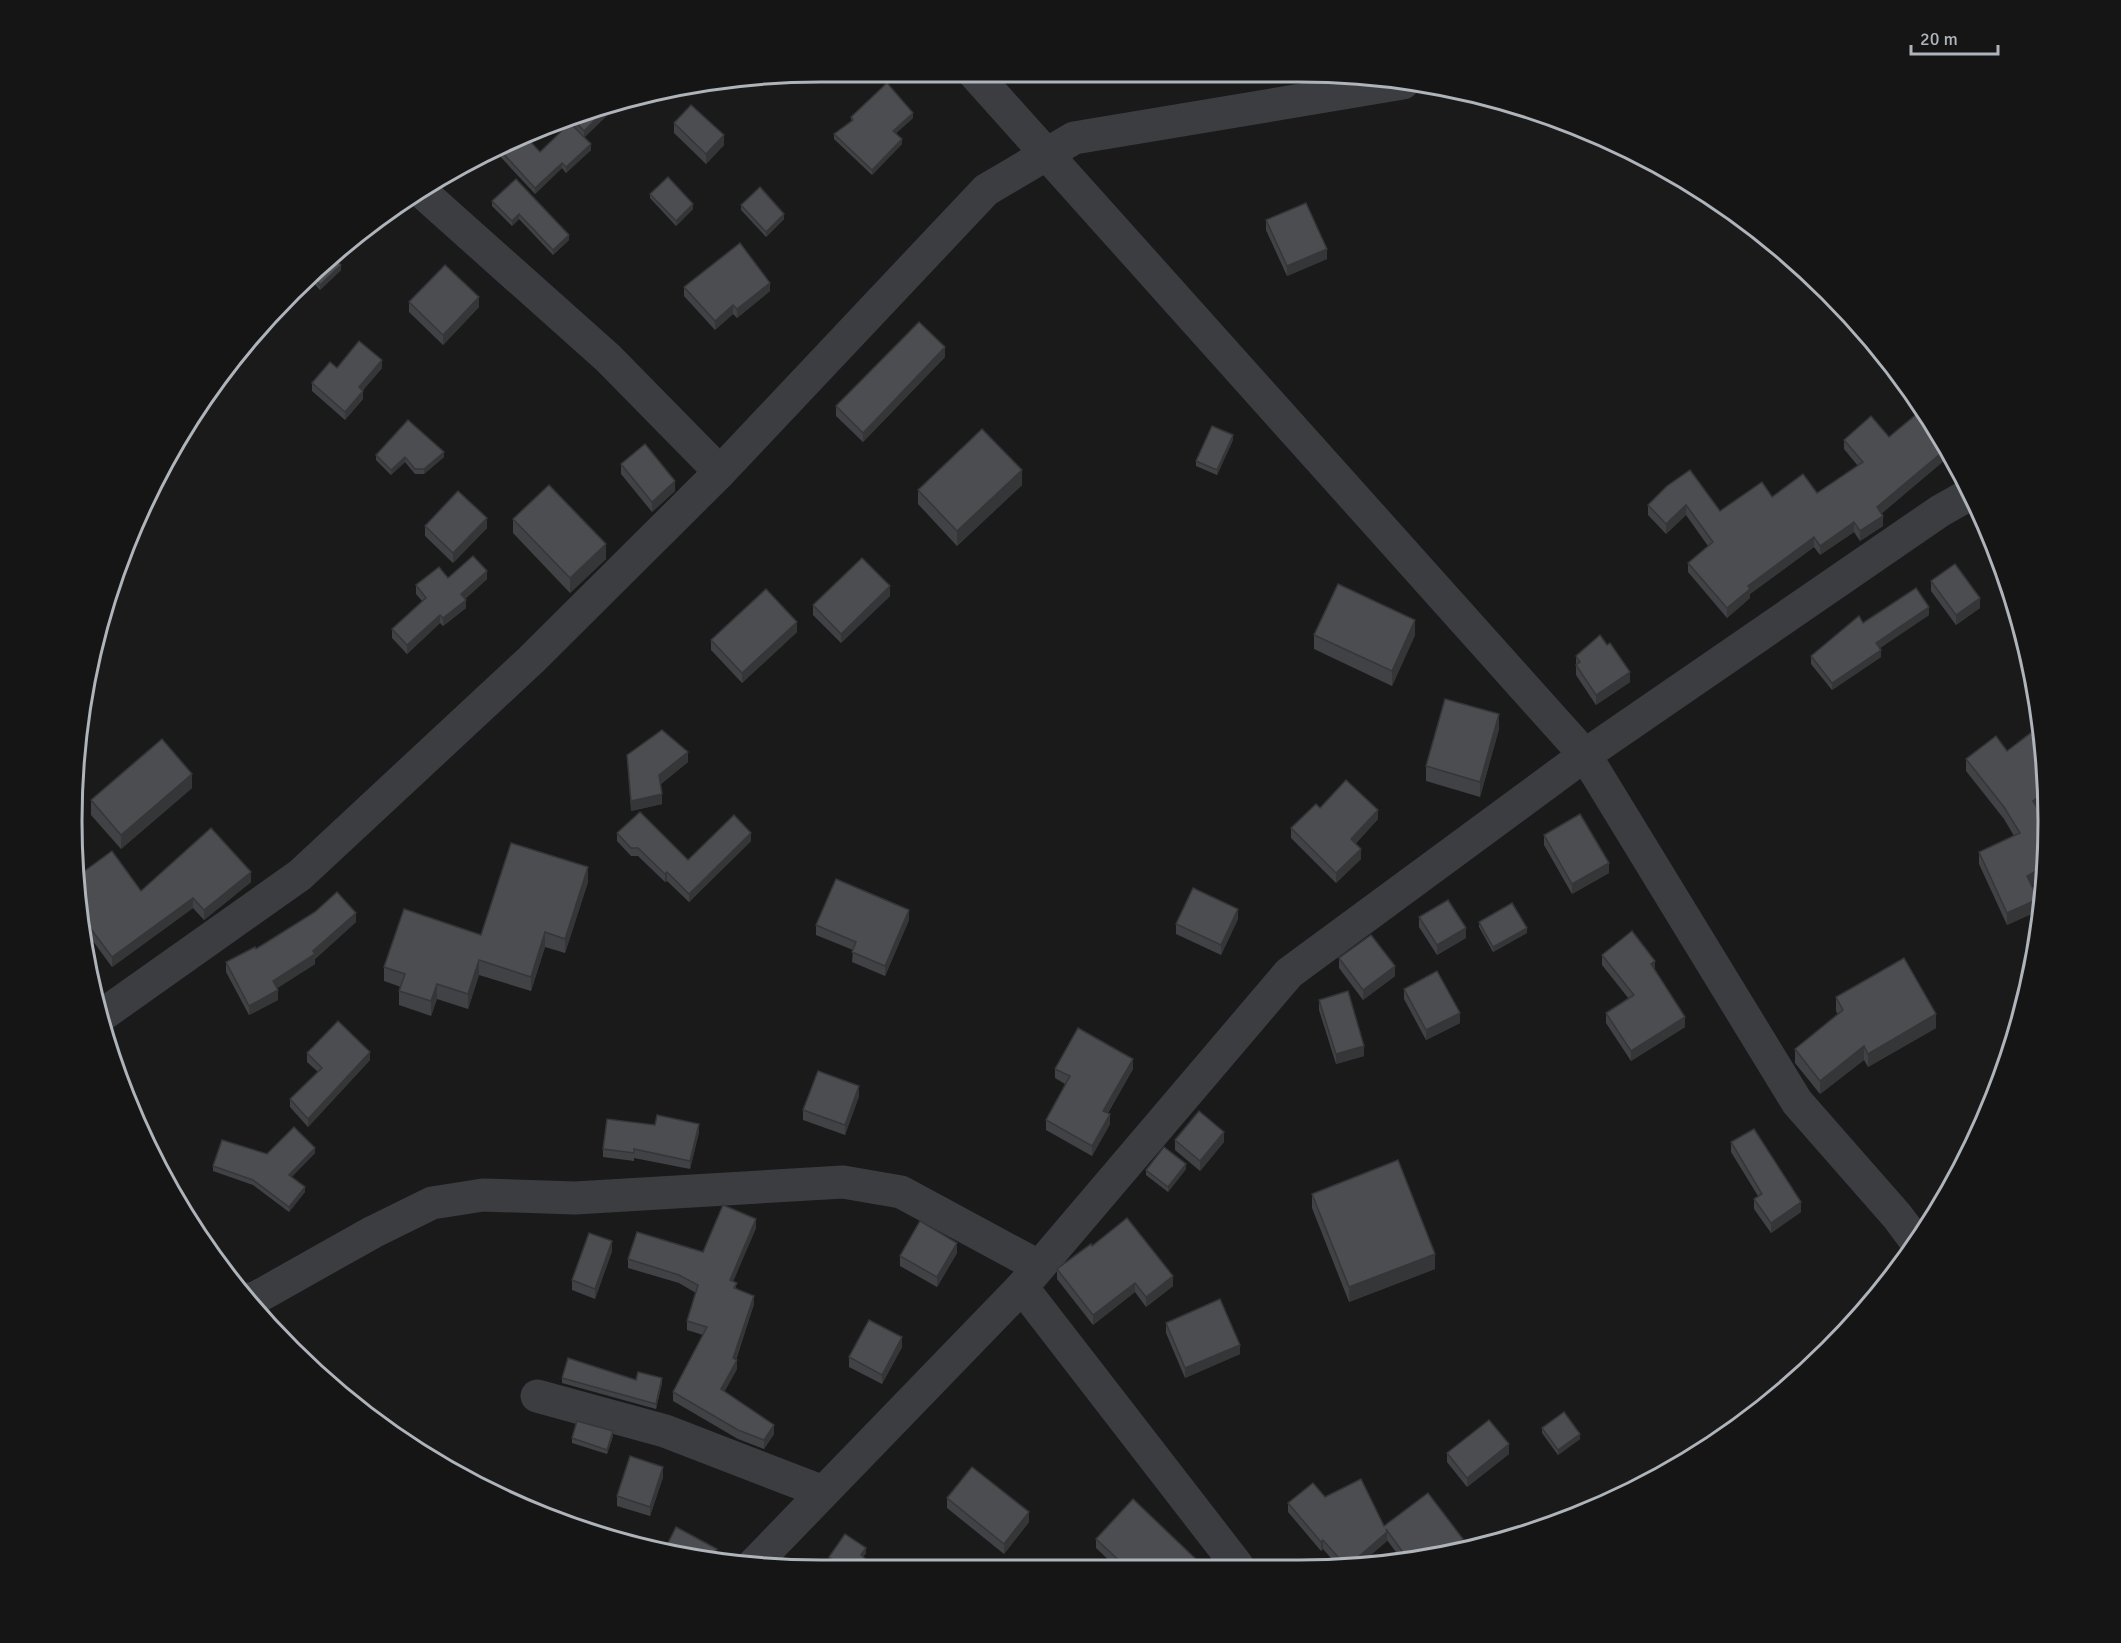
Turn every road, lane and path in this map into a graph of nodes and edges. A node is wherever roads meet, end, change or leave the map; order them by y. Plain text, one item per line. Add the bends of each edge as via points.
1 (982, 82) edge
2 (1378, 87) edge
3 (1045, 156) junction
4 (428, 197) edge
5 (720, 472) junction
6 (1963, 498) edge
7 (1585, 755) junction
8 (108, 1011) edge
9 (1912, 1235) edge
10 (1030, 1277) junction
11 (257, 1297) edge
12 (537, 1396) dead end
13 (823, 1492) junction
14 (759, 1558) edge
15 (1233, 1560) edge

1 - 3 street
2 - 3 street via 1074,138
3 - 5 street via 986,190
3 - 7 street
4 - 5 street via 608,358
5 - 8 street via 531,660 300,875
6 - 7 street
7 - 9 street via 1797,1102
7 - 10 street via 1289,973
10 - 11 street via 901,1192 843,1182 575,1198 483,1195 432,1203
10 - 13 street
10 - 15 street
12 - 13 street via 664,1431
13 - 14 street

